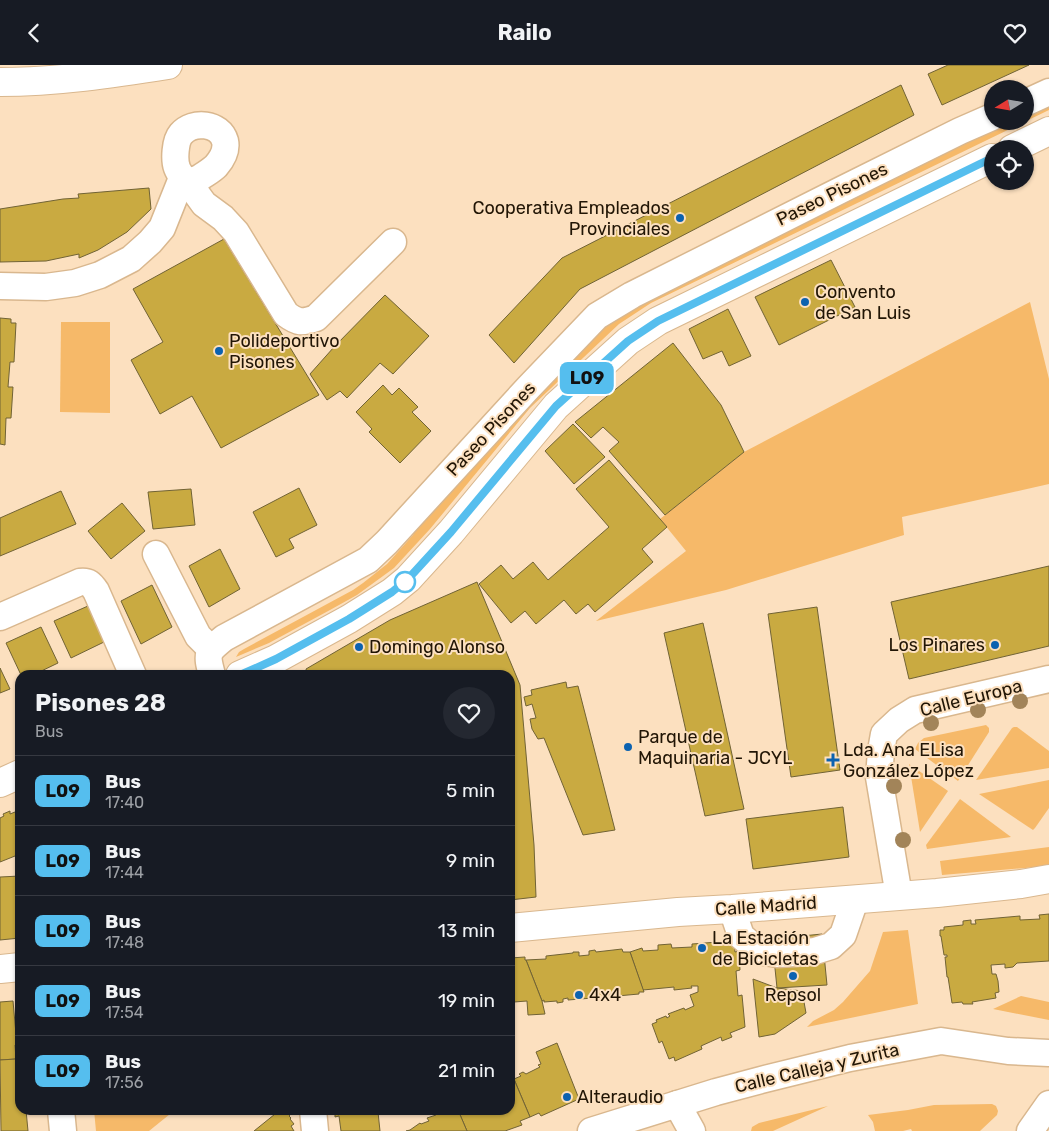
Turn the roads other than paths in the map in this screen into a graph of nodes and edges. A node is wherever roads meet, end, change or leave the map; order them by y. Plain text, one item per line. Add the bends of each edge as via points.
1 (168, 65) edge
2 (0, 82) edge
3 (1049, 92) edge
4 (1034, 99) edge
5 (984, 120) edge
6 (1049, 131) edge
7 (1030, 140) edge
8 (984, 162) edge
9 (393, 241) dead end
10 (0, 287) edge
11 (156, 554) dead end
12 (0, 617) edge
13 (211, 649) junction
14 (277, 667) edge
15 (131, 670) edge
16 (210, 670) edge
17 (263, 670) edge
18 (1049, 679) edge
19 (15, 776) edge
20 (0, 783) edge
21 (1049, 879) edge
22 (1021, 884) junction
23 (1049, 889) edge
24 (899, 896) junction
25 (854, 900) junction
26 (732, 909) junction
27 (515, 928) edge
28 (15, 968) edge
29 (0, 969) edge
30 (1049, 1053) edge
31 (677, 1104) junction
32 (1049, 1104) edge
33 (61, 1115) edge
34 (313, 1115) edge
35 (63, 1131) edge
36 (315, 1131) edge
37 (591, 1131) edge
38 (692, 1131) edge
39 (1030, 1131) edge

1 - 2 main road via 117,74
3 - 4 street
5 - 13 street, Paseo Pisones via 641,290 596,316 368,560 238,630
6 - 7 main road
8 - 14 main road, Paseo Pisones via 643,330 556,406 408,579
9 - 10 street via 316,318 294,321 286,314 236,232 204,205 188,179 162,228 132,259 75,283
11 - 13 street via 198,636
12 - 15 street via 87,581 96,591
13 - 16 street via 208,655
14 - 17 main road, Paseo Pisones
18 - 24 street, Calle Europa via 915,709 884,734 879,777
19 - 20 main road
21 - 22 main road, Calle Madrid
22 - 23 main road, Calle Madrid
22 - 24 main road, Calle Madrid
24 - 25 main road, Calle Madrid
25 - 26 main road, Calle Madrid
25 - 26 street via 843,935 831,946 795,953 777,954 754,947 741,936
26 - 27 main road, Calle Madrid
28 - 29 main road
30 - 31 street, Calle Calleja y Zurita via 1008,1051 941,1041 850,1058
31 - 37 street, Calle Calleja y Zurita
31 - 38 street
32 - 39 street
33 - 35 street
34 - 36 street

